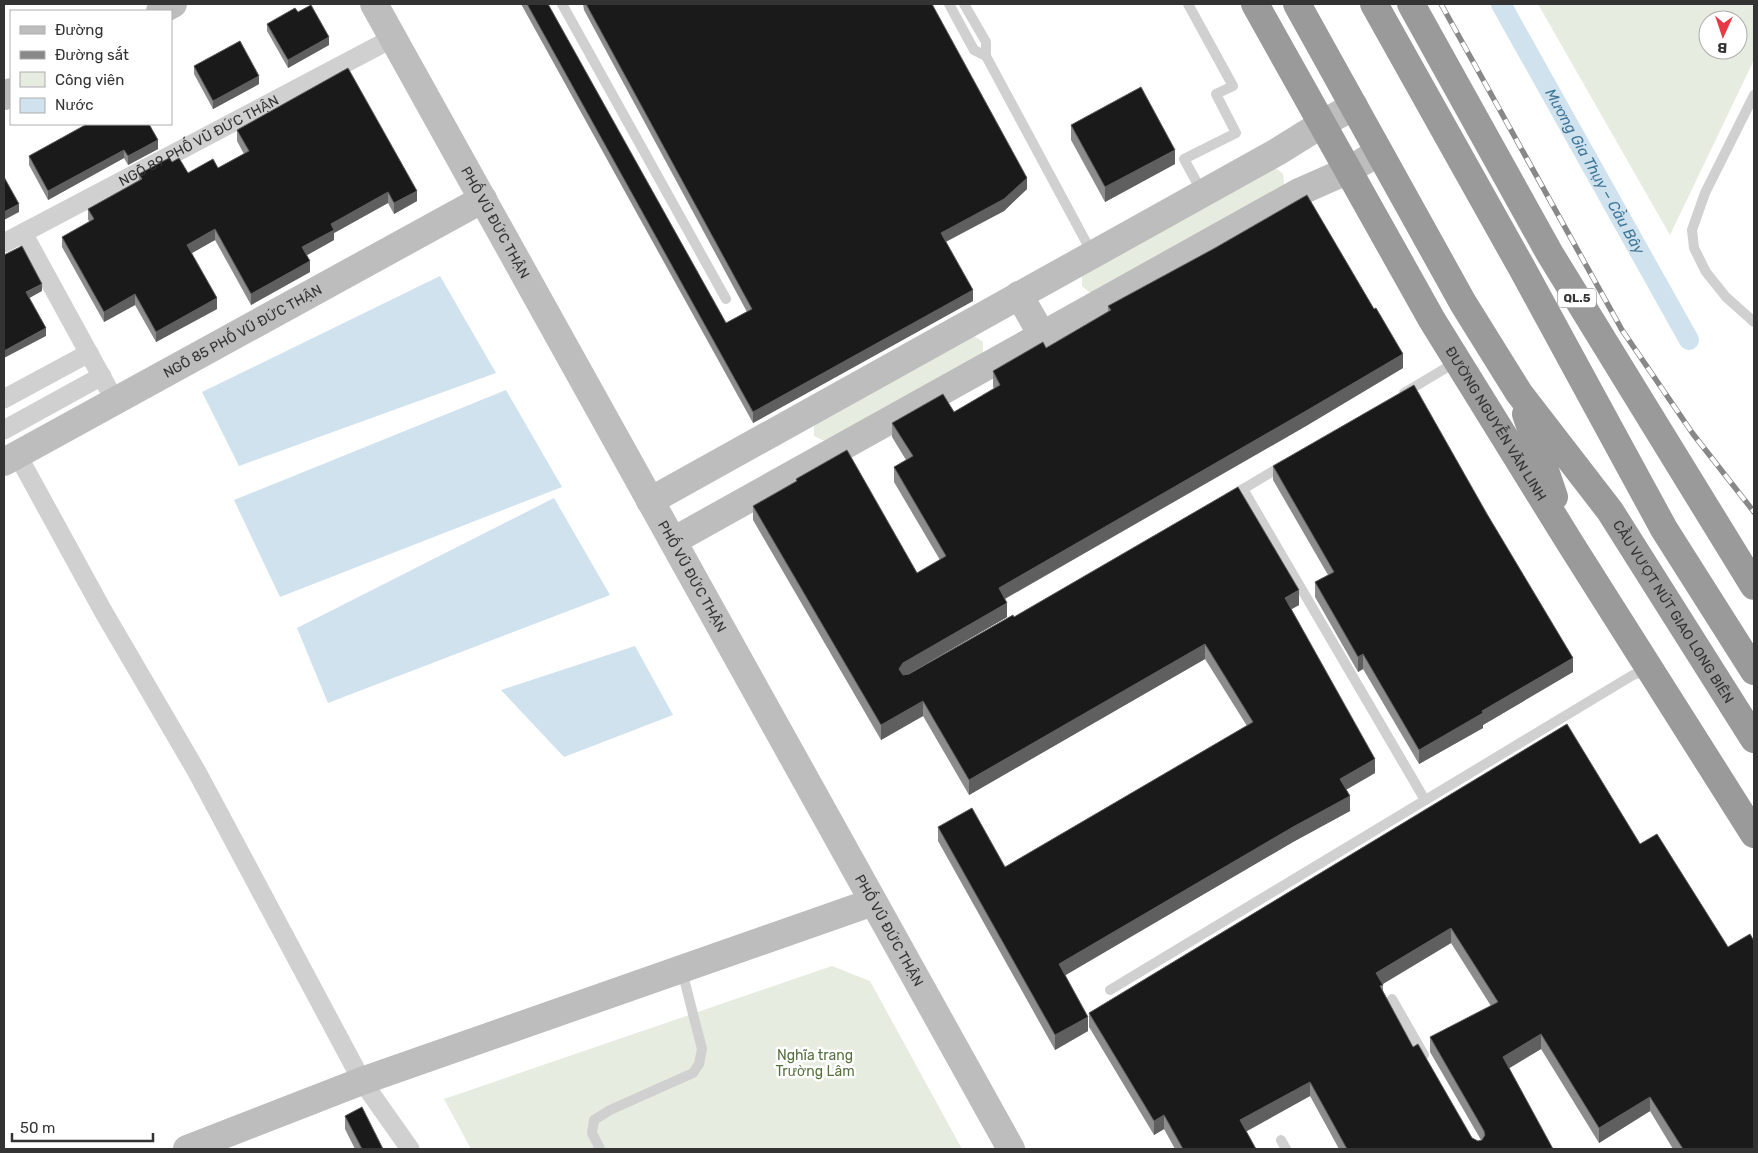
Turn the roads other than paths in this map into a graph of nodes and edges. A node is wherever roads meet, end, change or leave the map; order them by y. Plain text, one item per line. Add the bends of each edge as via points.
1 (174, 4) edge
2 (374, 4) edge
3 (562, 4) edge
4 (948, 4) edge
5 (964, 4) edge
6 (1188, 4) edge
7 (1256, 4) edge
8 (1296, 4) edge
9 (1374, 4) edge
10 (1411, 4) edge
11 (162, 10) edge
12 (393, 38) junction
13 (986, 56) junction
14 (1754, 95) edge
15 (1354, 106) junction
16 (1322, 124) junction
17 (1379, 152) junction
18 (1348, 170) junction
19 (1203, 194) junction
20 (483, 199) junction
21 (23, 233) junction
22 (4, 243) edge
23 (1093, 255) junction
24 (1019, 295) junction
25 (726, 299) dead end
26 (1754, 322) edge
27 (1042, 335) junction
28 (89, 353) junction
29 (1457, 361) junction
30 (102, 376) junction
31 (1519, 393) junction
32 (4, 399) edge
33 (1391, 400) edge
34 (115, 401) junction
35 (4, 430) edge
36 (10, 458) edge
37 (1292, 460) edge
38 (1243, 489) junction
39 (650, 501) junction
40 (1217, 504) edge
41 (673, 541) junction
42 (1570, 543) junction
43 (1754, 586) edge
44 (1650, 670) junction
45 (1754, 671) edge
46 (1754, 739) edge
47 (1425, 800) junction
48 (1754, 834) edge
49 (873, 902) junction
50 (682, 970) junction
51 (1110, 990) dead end
52 (1392, 999) dead end
53 (1430, 1066) edge
54 (362, 1080) junction
55 (187, 1149) edge
56 (410, 1149) edge
57 (600, 1149) edge
58 (1011, 1149) edge

1 - 11 street
2 - 12 street, PHỐ VŨ ĐỨC THẬN
3 - 25 lane
4 - 13 lane via 974,50
5 - 13 lane via 986,42
6 - 19 lane via 1234,86 1216,94 1236,133 1184,158
7 - 16 highway, ĐƯỜNG NGUYỄN VĂN LINH
8 - 15 highway
9 - 45 highway, QL.5 via 1664,529
10 - 43 highway, QL.5 via 1550,254
12 - 20 street, PHỐ VŨ ĐỨC THẬN
12 - 21 street, NGÕ 89 PHỐ VŨ ĐỨC THẬN
13 - 23 lane
14 - 26 lane via 1705,193 1692,230 1694,248 1706,272 1726,297
15 - 16 street
15 - 17 highway
16 - 18 highway, ĐƯỜNG NGUYỄN VĂN LINH
16 - 19 street
17 - 18 street
17 - 31 highway via 1463,303
18 - 27 street via 1299,192
18 - 29 highway, ĐƯỜNG NGUYỄN VĂN LINH
19 - 23 street
20 - 34 street, NGÕ 85 PHỐ VŨ ĐỨC THẬN
20 - 39 street, PHỐ VŨ ĐỨC THẬN
21 - 22 street, NGÕ 89 PHỐ VŨ ĐỨC THẬN
21 - 28 street
23 - 24 street
24 - 27 street
24 - 39 street
27 - 41 street
28 - 30 street
28 - 32 street
29 - 33 lane
29 - 42 highway, ĐƯỜNG NGUYỄN VĂN LINH
30 - 34 street
30 - 35 street
31 - 42 highway
31 - 46 highway, CẦU VƯỢT NÚT GIAO LONG BIÊN via 1610,511
34 - 36 street, NGÕ 85 PHỐ VŨ ĐỨC THẬN
36 - 54 street via 197,772
37 - 38 lane
38 - 40 lane
38 - 47 lane
39 - 41 street, PHỐ VŨ ĐỨC THẬN
41 - 49 street, PHỐ VŨ ĐỨC THẬN
42 - 44 highway, ĐƯỜNG NGUYỄN VĂN LINH
44 - 47 lane via 1633,675
44 - 48 highway, ĐƯỜNG NGUYỄN VĂN LINH
47 - 51 lane
49 - 50 street
49 - 58 street, PHỐ VŨ ĐỨC THẬN
50 - 54 street
50 - 57 lane via 702,1049 699,1064 693,1073 594,1120 592,1133
52 - 53 lane
54 - 55 street
54 - 56 street

